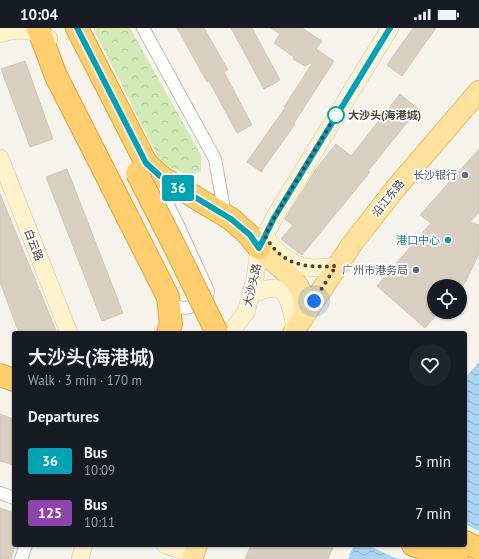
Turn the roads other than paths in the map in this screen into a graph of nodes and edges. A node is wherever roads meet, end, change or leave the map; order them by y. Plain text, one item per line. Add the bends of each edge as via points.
1 (77, 28) edge
2 (143, 28) edge
3 (390, 28) edge
4 (47, 31) edge
5 (0, 34) edge
6 (479, 91) edge
7 (0, 158) edge
8 (142, 168) junction
9 (225, 215) junction
10 (262, 242) junction
11 (336, 266) junction
12 (251, 296) junction
13 (168, 298) junction
14 (306, 312) junction
15 (68, 331) edge
16 (169, 331) edge
17 (200, 331) edge
18 (216, 331) edge
19 (232, 331) edge
20 (294, 331) edge
21 (0, 361) edge
22 (12, 364) edge
23 (0, 375) edge
24 (12, 379) edge
25 (0, 387) edge
26 (12, 390) edge
27 (0, 493) edge
28 (12, 497) edge
29 (467, 543) edge
30 (25, 547) edge
31 (83, 547) edge
32 (172, 547) edge
33 (419, 547) edge
34 (442, 547) edge
35 (479, 549) edge
36 (194, 553) edge
37 (21, 559) edge
38 (80, 559) edge
39 (456, 559) edge
40 (465, 559) edge

1 - 8 highway
2 - 9 street via 215,159
3 - 10 main road, 大沙头路 via 326,131
4 - 5 main road via 19,29
4 - 8 highway via 86,76
4 - 13 highway via 56,76
4 - 17 highway
6 - 11 main road, 沿江东路 via 396,189
7 - 15 main road, 白云路
8 - 9 highway
8 - 13 street via 176,221 208,291 205,299 184,308
8 - 18 highway, bridge via 174,245
9 - 10 highway
10 - 11 main road via 303,266
10 - 12 main road, 大沙头路
10 - 14 main road via 266,256 296,283 302,292
11 - 14 main road, 沿江东路
12 - 19 main road, 大沙头路 via 246,312
12 - 20 main road via 267,289 284,292 289,298
13 - 16 highway via 172,324
14 - 20 main road, 沿江东路
21 - 22 highway
23 - 24 highway
25 - 26 highway
27 - 28 street
29 - 35 highway
30 - 37 street
31 - 38 main road
32 - 36 main road
33 - 39 highway
34 - 40 highway

